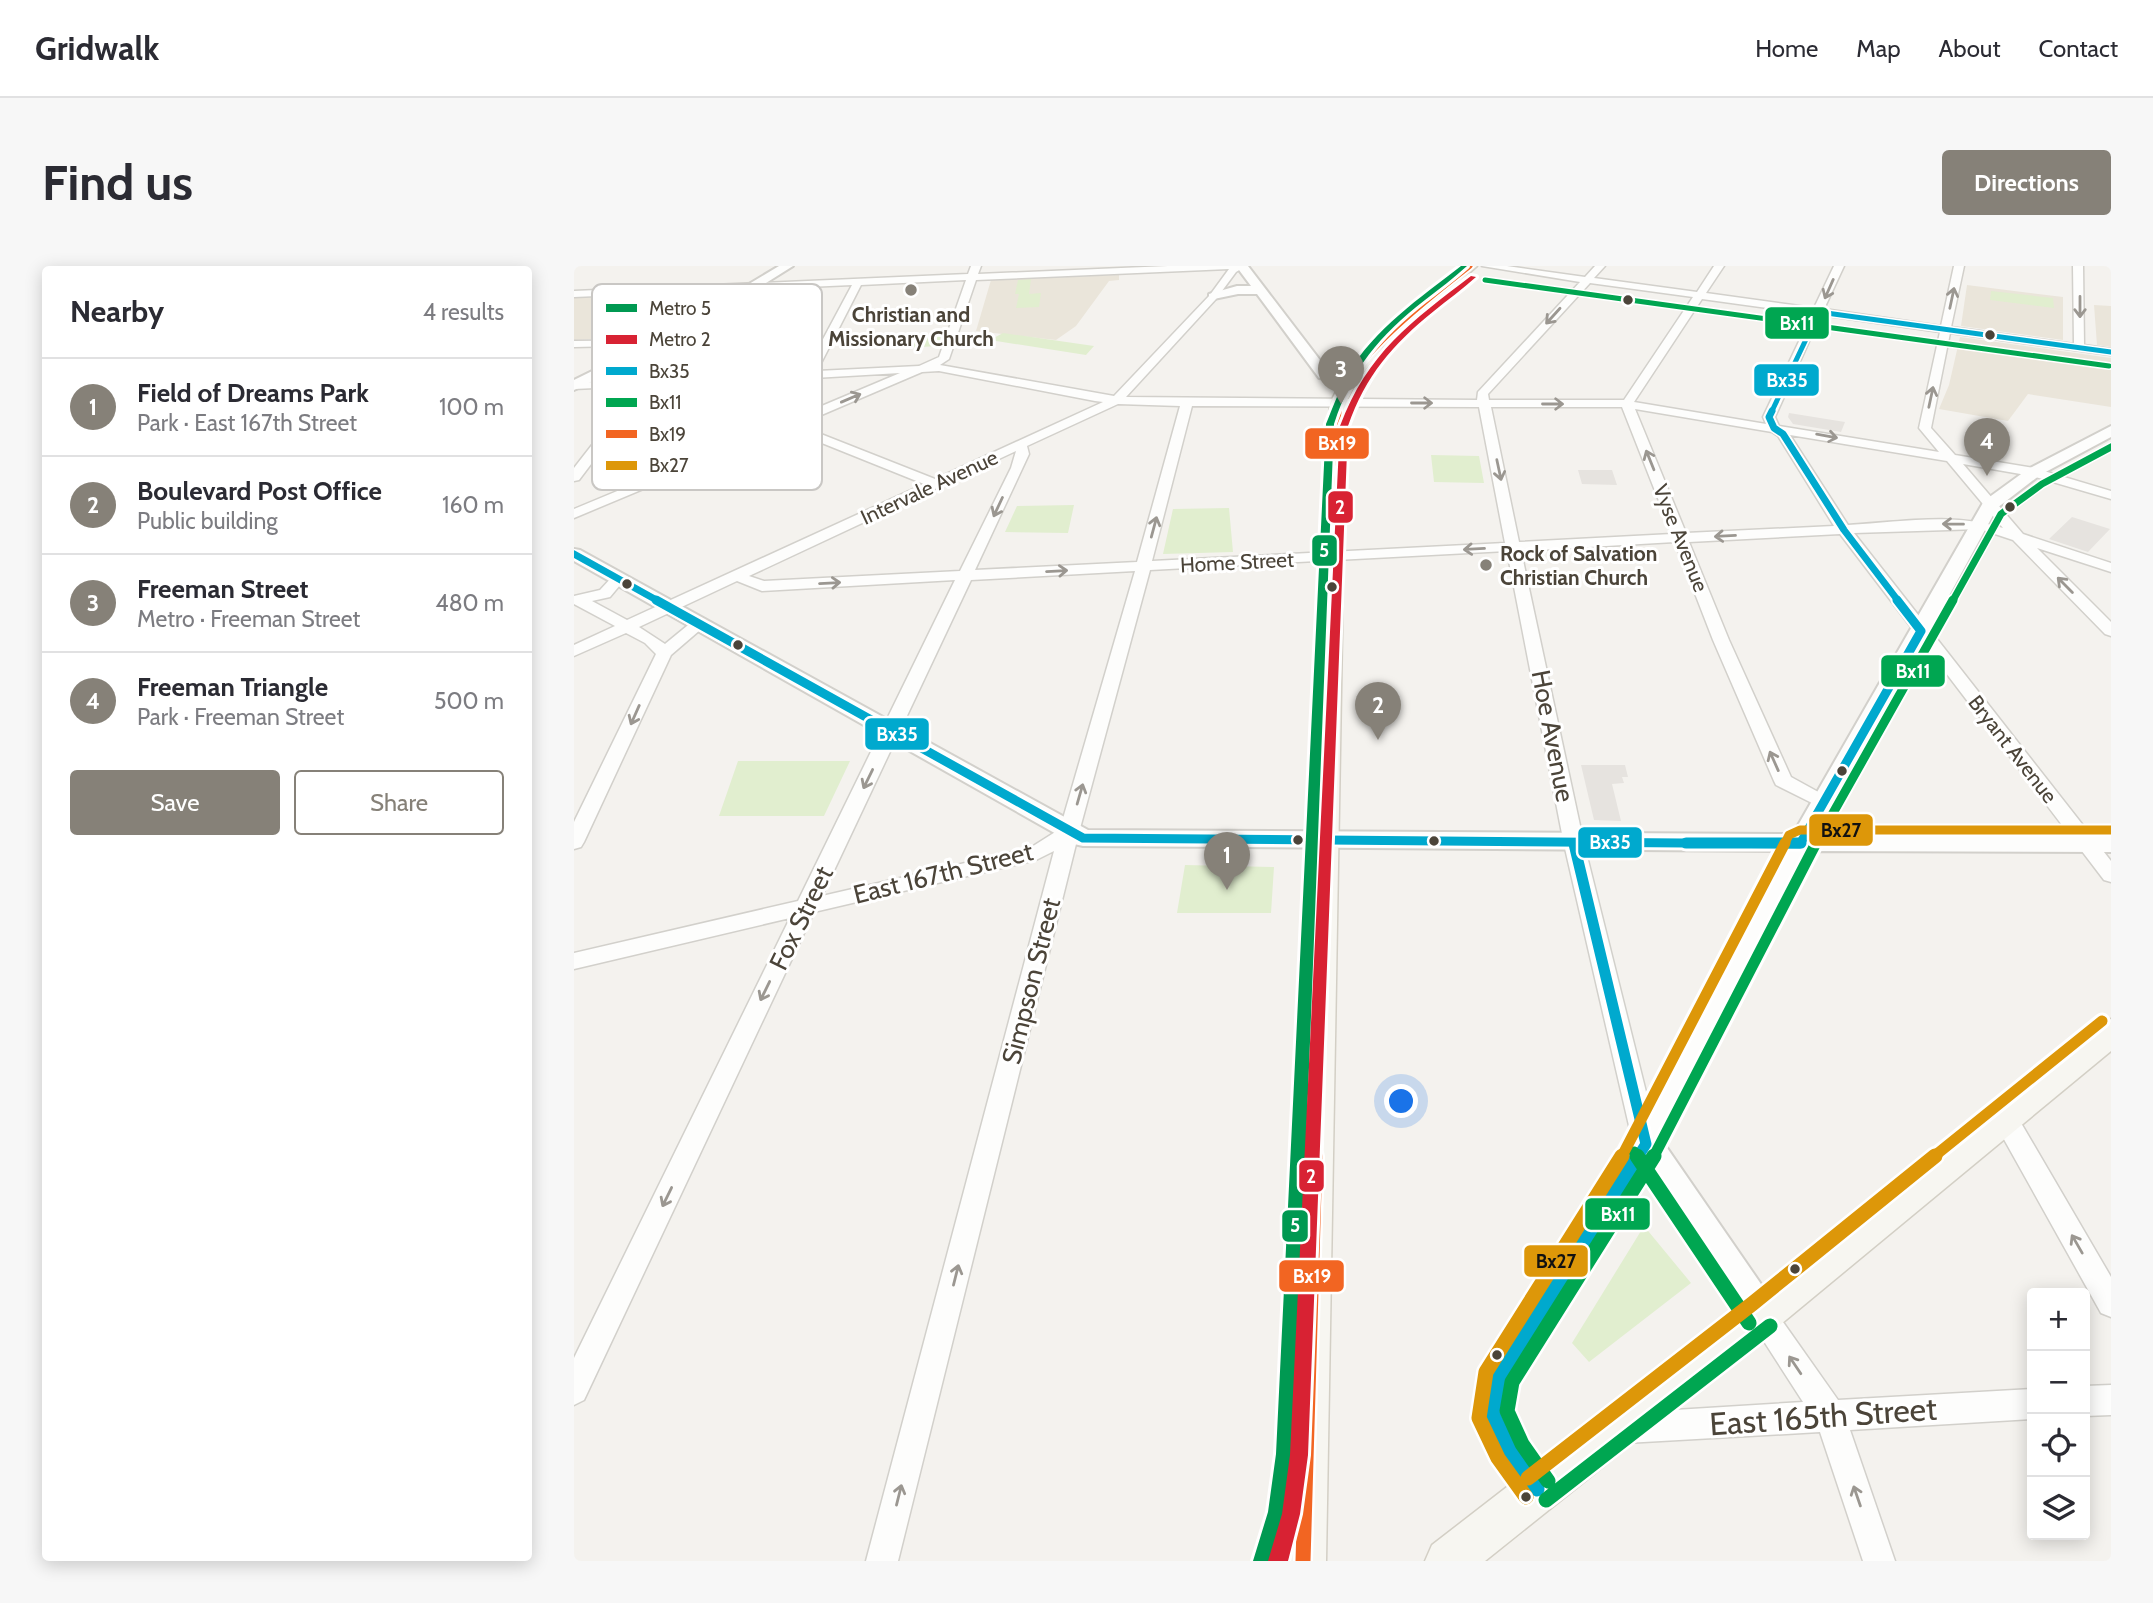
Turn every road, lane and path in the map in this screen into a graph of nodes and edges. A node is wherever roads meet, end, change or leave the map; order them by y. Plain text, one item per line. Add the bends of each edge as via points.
1 (787, 266) edge
2 (1233, 266) edge
3 (1242, 266) edge
4 (1470, 266) edge
5 (1487, 266) edge
6 (1600, 266) edge
7 (1719, 266) edge
8 (1839, 266) edge
9 (1959, 266) edge
10 (2078, 266) edge
11 (1087, 269) edge
12 (975, 272) edge
13 (1587, 280) junction
14 (858, 282) junction
15 (757, 284) edge
16 (806, 284) edge
17 (1261, 290) junction
18 (592, 293) edge
19 (574, 294) edge
20 (1699, 295) junction
21 (1213, 298) junction
22 (1819, 312) junction
23 (1946, 330) junction
24 (574, 344) edge
25 (592, 344) edge
26 (2079, 348) junction
27 (822, 351) edge
28 (2111, 352) edge
29 (1310, 353) junction
30 (924, 368) junction
31 (1346, 368) junction
32 (822, 373) edge
33 (592, 377) edge
34 (592, 385) edge
35 (574, 386) edge
36 (1117, 400) junction
37 (1187, 402) junction
38 (1338, 403) junction
39 (1485, 403) junction
40 (1627, 404) junction
41 (822, 411) edge
42 (1774, 428) junction
43 (2111, 431) edge
44 (822, 439) edge
45 (1020, 445) junction
46 (592, 454) edge
47 (1948, 457) junction
48 (984, 462) junction
49 (1017, 468) junction
50 (2034, 472) junction
51 (574, 477) edge
52 (937, 485) junction
53 (632, 490) edge
54 (2111, 495) edge
55 (1990, 505) junction
56 (574, 514) edge
57 (1981, 525) junction
58 (1844, 530) junction
59 (1682, 538) junction
60 (2019, 538) junction
61 (1516, 547) junction
62 (574, 554) edge
63 (1332, 557) junction
64 (1144, 566) junction
65 (2111, 568) edge
66 (737, 576) junction
67 (966, 576) junction
68 (618, 579) junction
69 (577, 600) edge
70 (667, 607) junction
71 (699, 624) junction
72 (625, 627) junction
73 (1921, 631) junction
74 (2111, 631) edge
75 (574, 651) edge
76 (664, 653) junction
77 (890, 732) junction
78 (1824, 803) junction
79 (1069, 832) junction
80 (574, 842) edge
81 (1323, 842) junction
82 (1574, 844) junction
83 (1800, 844) junction
84 (2086, 844) junction
85 (2111, 844) edge
86 (2111, 875) edge
87 (806, 908) junction
88 (574, 961) edge
89 (2111, 1032) edge
90 (2005, 1118) junction
91 (1646, 1144) junction
92 (2111, 1303) edge
93 (1761, 1315) junction
94 (574, 1390) edge
95 (2111, 1400) edge
96 (2090, 1401) edge
97 (2027, 1404) edge
98 (1829, 1414) junction
99 (1614, 1429) junction
100 (1537, 1489) junction
101 (882, 1561) edge
102 (1303, 1561) edge
103 (1448, 1561) edge
104 (1879, 1561) edge

1 - 15 street
2 - 11 street
3 - 17 street
3 - 21 street, Intervale Avenue via 1233,270
4 - 31 main road
5 - 13 street
6 - 13 street
7 - 20 street
8 -> 22 street
23 -> 9 street
10 -> 26 street
11 - 12 street
12 - 14 street
12 - 30 street via 944,359
13 - 20 street
13 -> 39 street via 1482,394
14 - 16 street
14 - 27 street
17 - 21 street via 1237,290
17 - 29 street
18 - 19 street
20 - 22 street
20 - 40 street
21 - 36 street, Intervale Avenue
22 - 23 street
22 - 42 street via 1769,417
23 - 26 street
47 -> 23 street via 1925,428
24 - 25 street
26 - 28 street
29 - 31 street
29 - 31 street via 1324,375
30 - 32 street
30 - 36 street via 947,368
41 -> 30 street
31 - 38 main road
33 - 35 street
34 - 35 street
36 - 37 street
36 - 45 street, Intervale Avenue
37 - 38 street
64 -> 37 street, Simpson Street
38 -> 39 street
38 - 63 main road
39 -> 40 street
39 -> 61 street, Hoe Avenue
40 - 42 street
59 -> 40 street, Vyse Avenue
42 -> 47 street
42 - 58 street, Bryant Avenue via 1783,434
43 - 50 street
44 - 52 street
45 - 48 street, Intervale Avenue
45 - 49 street, Fox Street via 1023,454
46 - 51 street
47 - 50 street
47 - 55 street
48 - 49 street
48 - 52 street, Intervale Avenue
49 -> 67 street, Fox Street
50 - 54 street
50 - 55 street
52 - 66 street, Intervale Avenue
53 - 56 street
55 - 57 street
55 - 60 street
57 -> 58 street, Home Street
57 - 60 street, Home Street
57 - 73 street
58 -> 59 street, Home Street
58 - 73 street, Bryant Avenue
59 - 61 street, Home Street
78 -> 59 street, Vyse Avenue via 1783,781
60 - 65 street, Home Street
74 -> 60 street
61 -> 63 street, Home Street
61 - 82 street, Hoe Avenue
62 - 68 street
63 - 64 street, Home Street
63 - 81 main road
67 -> 64 street, Home Street
79 -> 64 street, Simpson Street
66 -> 67 street, Home Street via 762,586
66 - 70 street, Intervale Avenue
67 - 77 street, Fox Street
68 - 69 street via 606,594
68 - 70 street
69 - 72 street
70 - 71 street
70 - 72 street, Intervale Avenue
71 - 76 street
71 - 77 street
72 - 75 street, Intervale Avenue
72 - 76 street via 651,640
73 - 78 street
73 - 84 street, Bryant Avenue
76 -> 80 street
77 - 79 street
77 -> 87 street, Fox Street
78 - 83 street
79 - 81 street via 1100,840
79 - 87 street, East 167th Street via 1036,853
101 -> 79 street, Simpson Street
81 - 82 street
81 - 102 main road
82 - 83 street
82 - 91 street, Hoe Avenue
83 - 84 street
83 - 91 street
84 - 85 street
84 - 86 street, Bryant Avenue
87 - 88 street, East 167th Street
87 -> 94 street, Fox Street
89 - 90 main road
92 -> 90 street
90 - 93 main road
91 - 93 street, Hoe Avenue
91 - 100 street via 1499,1377 1492,1413 1510,1451
98 -> 93 street, Hoe Avenue
93 - 99 main road
95 - 96 street
97 - 98 street, East 165th Street
98 - 99 street, East 165th Street
104 -> 98 street, Hoe Avenue
99 - 100 main road
100 - 103 main road

